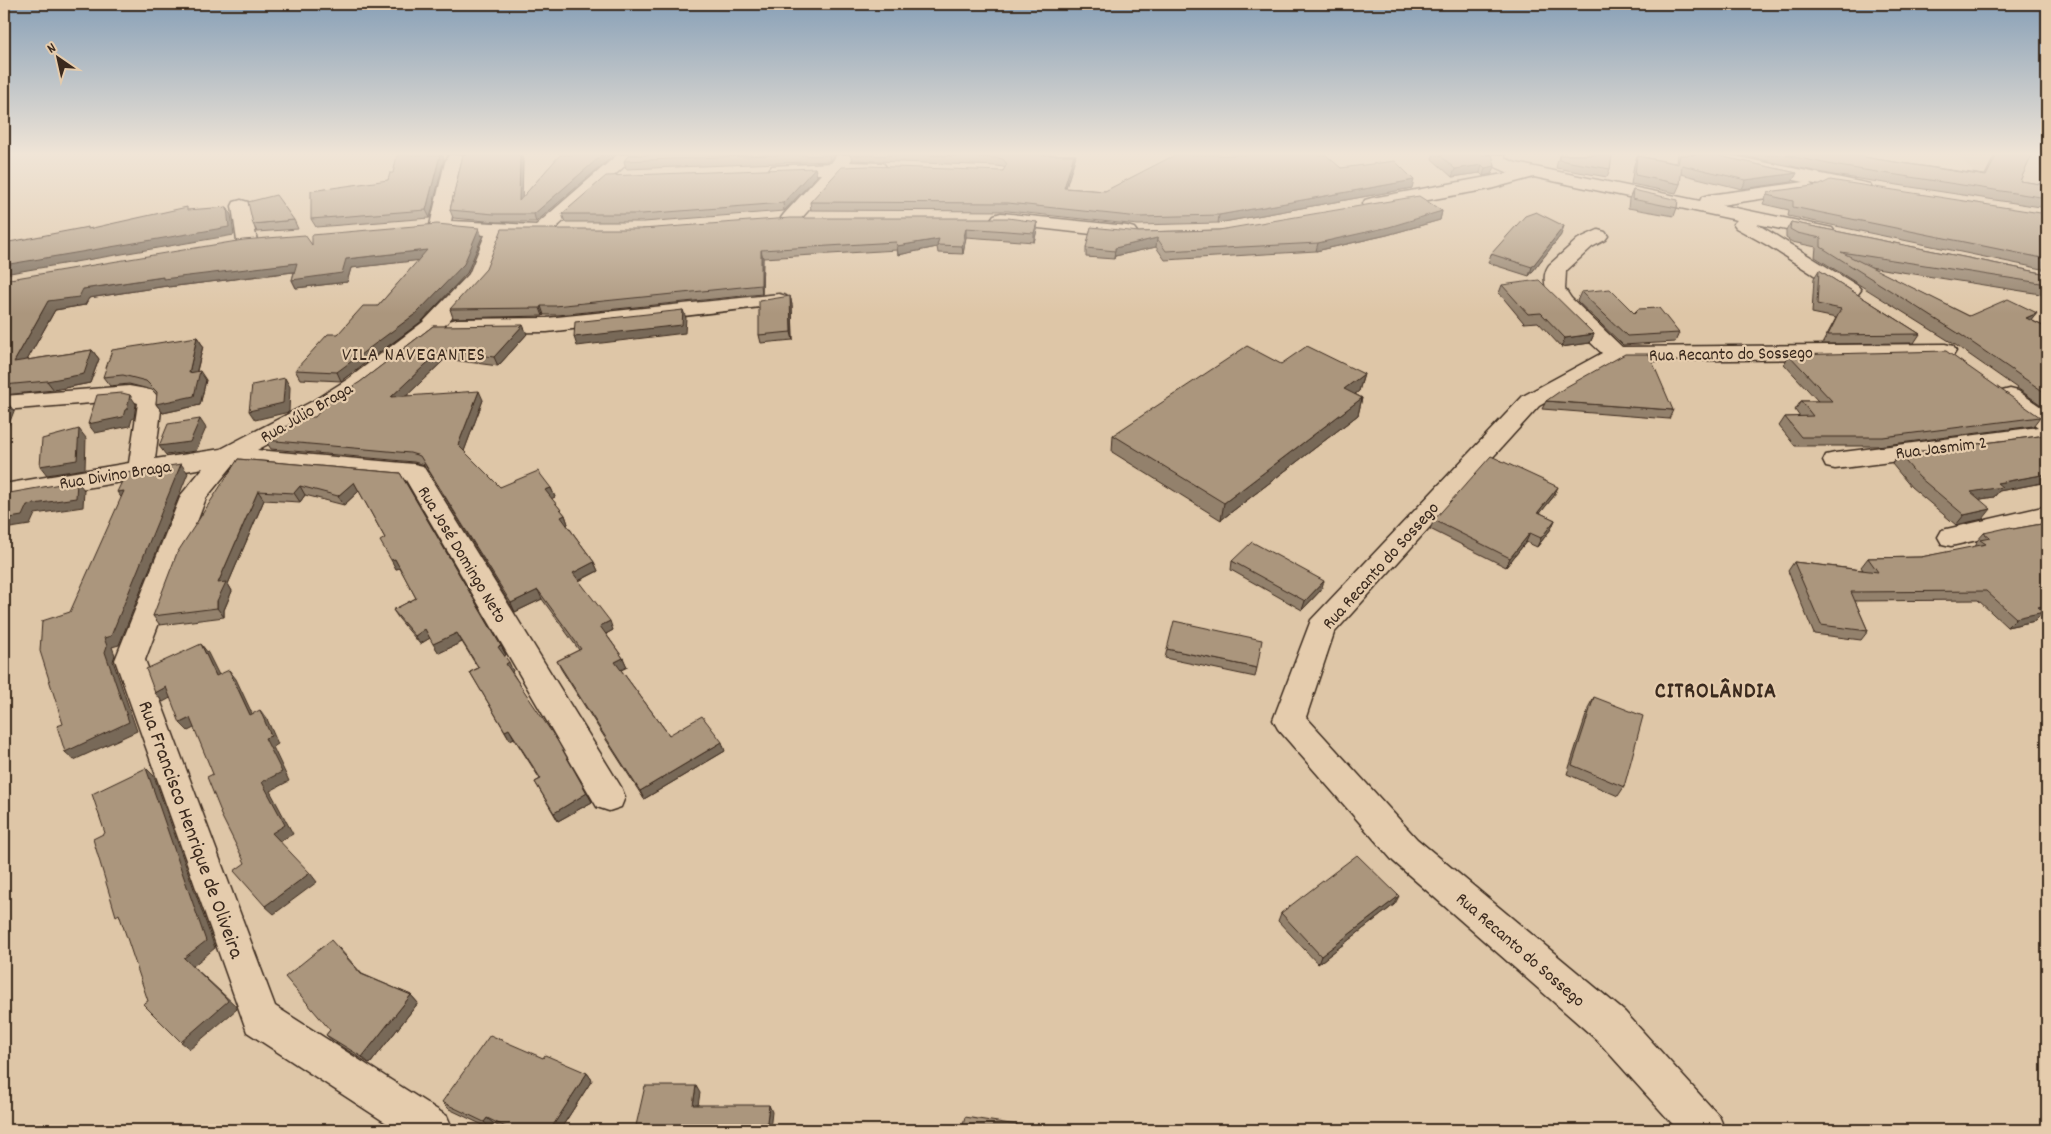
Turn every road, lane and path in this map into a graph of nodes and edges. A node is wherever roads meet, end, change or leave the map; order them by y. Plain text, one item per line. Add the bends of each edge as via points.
1 (241, 208) edge
2 (437, 208) edge
3 (568, 208) edge
4 (800, 208) edge
5 (1701, 208) edge
6 (1709, 208) edge
7 (791, 218) junction
8 (821, 218) edge
9 (772, 219) edge
10 (978, 219) edge
11 (497, 230) junction
12 (541, 231) junction
13 (569, 231) edge
14 (1148, 233) edge
15 (1598, 236) dead end
16 (1845, 236) edge
17 (247, 241) edge
18 (779, 300) edge
19 (1871, 303) edge
20 (431, 327) junction
21 (1912, 330) edge
22 (1616, 354) junction
23 (1992, 384) edge
24 (4, 403) edge
25 (2047, 422) edge
26 (2047, 434) edge
27 (227, 456) junction
28 (1835, 461) dead end
29 (141, 468) junction
30 (4, 493) edge
31 (2047, 514) edge
32 (1951, 537) dead end
33 (609, 798) dead end
34 (433, 1130) edge
35 (1705, 1130) edge

1 - 17 street
2 - 11 street via 431,226
3 - 12 street
4 - 7 street
5 - 19 street via 1743,223
6 - 16 street
7 - 8 street
7 - 9 street
10 - 14 street
11 - 12 street
11 - 20 street, Rua Júlio Braga via 478,276
12 - 13 street
15 - 22 street via 1585,243 1556,269 1555,289 1563,302
18 - 20 street via 547,325
20 - 27 street, Rua Júlio Braga via 356,384
21 - 22 street, Rua Recanto do Sossego via 1953,356
22 - 35 street, Rua Recanto do Sossego via 1531,401 1321,628 1289,720 1405,850 1611,1026
23 - 25 street
24 - 29 street via 129,393 144,395 150,402
26 - 28 street, Rua Jasmim 2
27 - 29 street, Rua Divino Braga
27 - 33 street, Rua José Domingo Neto via 414,472
27 - 34 street, Rua Francisco Henrique de Oliveira via 194,495 130,660 261,1019
29 - 30 street, Rua Divino Braga
31 - 32 street

